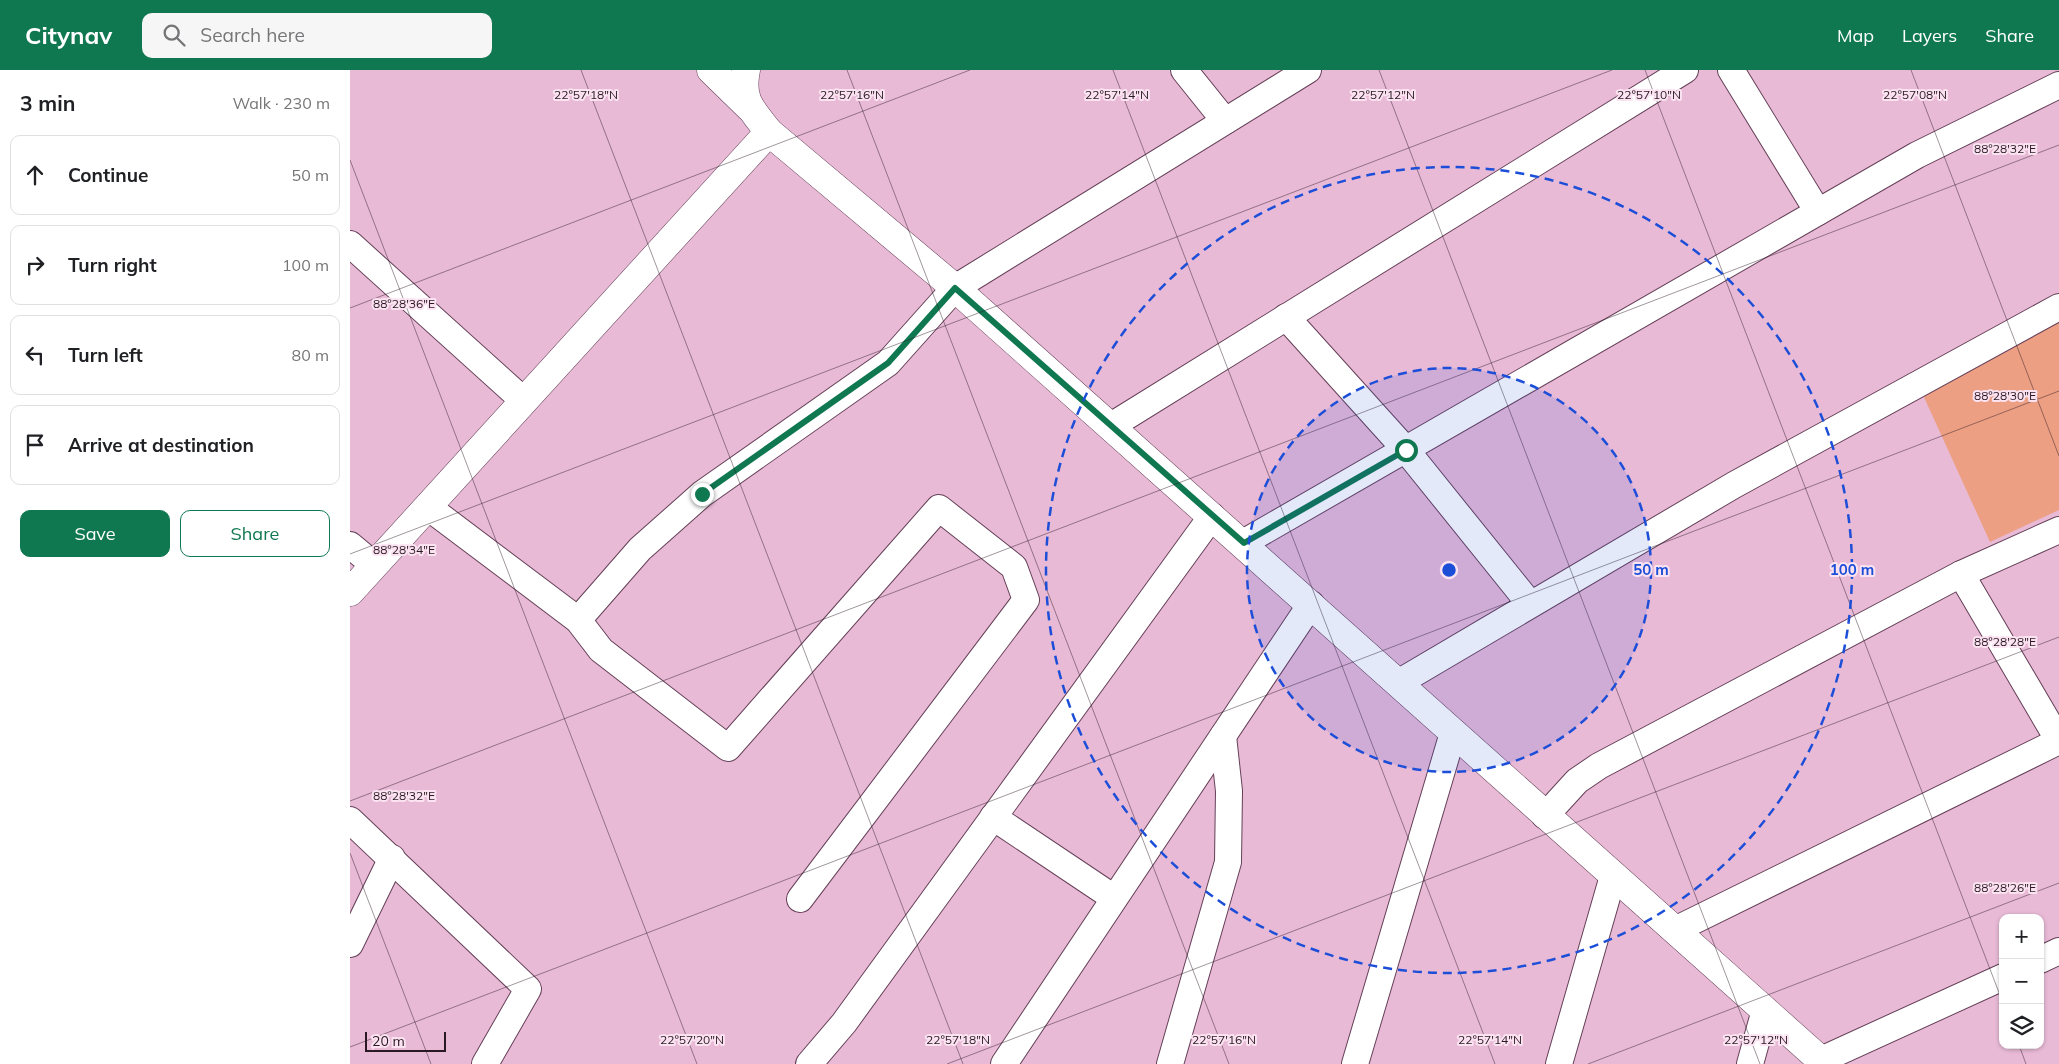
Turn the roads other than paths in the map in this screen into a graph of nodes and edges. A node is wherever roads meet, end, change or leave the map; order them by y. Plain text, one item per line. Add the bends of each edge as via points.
1 (711, 70) edge
2 (746, 70) edge
3 (1184, 70) edge
4 (1308, 70) edge
5 (1685, 70) edge
6 (1731, 70) edge
7 (1271, 80) edge
8 (2059, 85) edge
9 (751, 109) junction
10 (1225, 121) junction
11 (769, 132) junction
12 (1818, 212) junction
13 (350, 244) edge
14 (955, 288) junction
15 (2059, 307) edge
16 (1286, 317) junction
17 (524, 401) junction
18 (1111, 426) junction
19 (1406, 450) junction
20 (428, 507) junction
21 (1212, 516) junction
22 (2059, 530) edge
23 (1244, 543) junction
24 (350, 545) edge
25 (374, 565) junction
26 (1961, 574) junction
27 (350, 592) edge
28 (1311, 604) junction
29 (1530, 604) junction
30 (578, 620) junction
31 (1398, 683) junction
32 (1453, 733) junction
33 (1222, 736) junction
34 (2059, 741) edge
35 (1545, 816) junction
36 (993, 817) junction
37 (350, 820) edge
38 (392, 858) junction
39 (1613, 876) junction
40 (1114, 898) junction
41 (800, 899) dead end
42 (1675, 930) junction
43 (350, 944) edge
44 (2059, 951) edge
45 (2042, 959) edge
46 (1999, 979) edge
47 (1765, 1010) junction
48 (1823, 1062) edge
49 (485, 1064) edge
50 (809, 1064) edge
51 (1004, 1064) edge
52 (1170, 1064) edge
53 (1355, 1064) edge
54 (1559, 1064) edge
55 (1750, 1064) edge

1 - 9 main road
2 - 9 main road via 743,88
3 - 10 street
4 - 7 street
5 - 16 street
6 - 12 street
7 - 10 street
8 - 12 street via 1917,155
9 - 11 main road
10 - 14 street
11 - 14 main road
11 - 17 main road
12 - 19 street
13 - 17 street
14 - 18 main road
14 - 30 street via 888,363 702,494 640,549
15 - 29 street via 1742,480
16 - 18 street
16 - 19 street
17 - 20 main road
18 - 21 main road
19 - 23 street
19 - 29 street
20 - 25 main road
20 - 30 street
21 - 23 main road
21 - 36 street
22 - 26 street
23 - 28 main road
24 - 25 street
25 - 27 main road
26 - 34 street
26 - 35 street via 1599,766 1578,781
28 - 31 main road
28 - 33 street
29 - 31 street
30 - 41 street via 601,650 728,748 939,508 1014,567 1026,600
31 - 32 main road
32 - 35 main road
32 - 53 street
33 - 40 street
33 - 52 street via 1229,791 1228,862
34 - 42 street
35 - 39 main road
36 - 40 street
36 - 50 street via 844,1023
37 - 38 street
38 - 43 street
38 - 49 street via 528,989
39 - 42 main road
39 - 54 street
40 - 51 street
42 - 47 main road
44 - 45 street
46 - 48 street
47 - 48 main road
47 - 55 street

